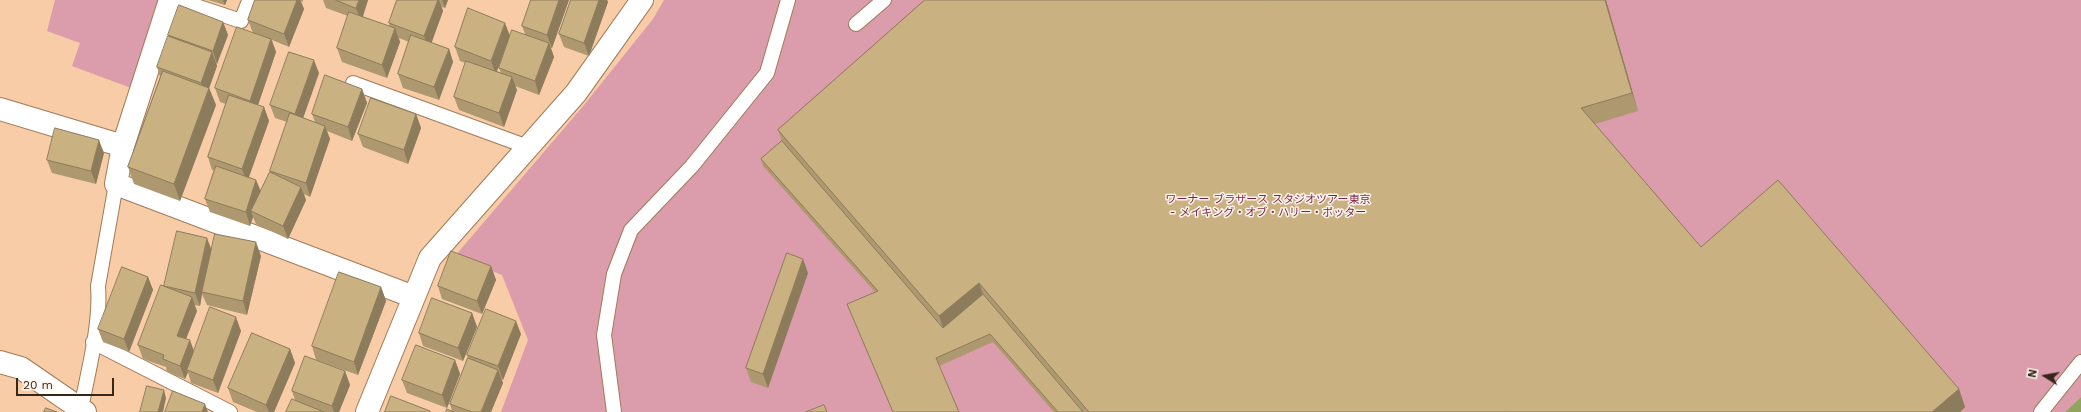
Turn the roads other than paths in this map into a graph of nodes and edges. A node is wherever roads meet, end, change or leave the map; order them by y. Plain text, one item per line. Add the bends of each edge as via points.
1 (170, 0) edge
2 (178, 0) edge
3 (641, 0) edge
4 (788, 0) edge
5 (884, 0) edge
6 (248, 1) edge
7 (856, 24) dead end
8 (353, 83) dead end
9 (0, 109) edge
10 (123, 146) junction
11 (528, 147) junction
12 (116, 184) junction
13 (414, 297) junction
14 (93, 342) junction
15 (0, 362) edge
16 (2081, 362) edge
17 (83, 411) edge
18 (230, 412) edge
19 (367, 412) edge
20 (614, 412) edge
21 (2041, 412) edge

1 - 10 street
2 - 6 lane via 241,21
3 - 11 street via 576,93
4 - 20 lane via 767,73 692,166 631,230 614,274 604,334
5 - 7 lane
8 - 11 lane
9 - 10 street
10 - 12 street
11 - 13 street via 430,258
12 - 13 street
12 - 14 lane via 98,286 99,298
13 - 19 street
14 - 17 lane
14 - 18 lane
15 - 17 street via 21,368
16 - 21 lane

